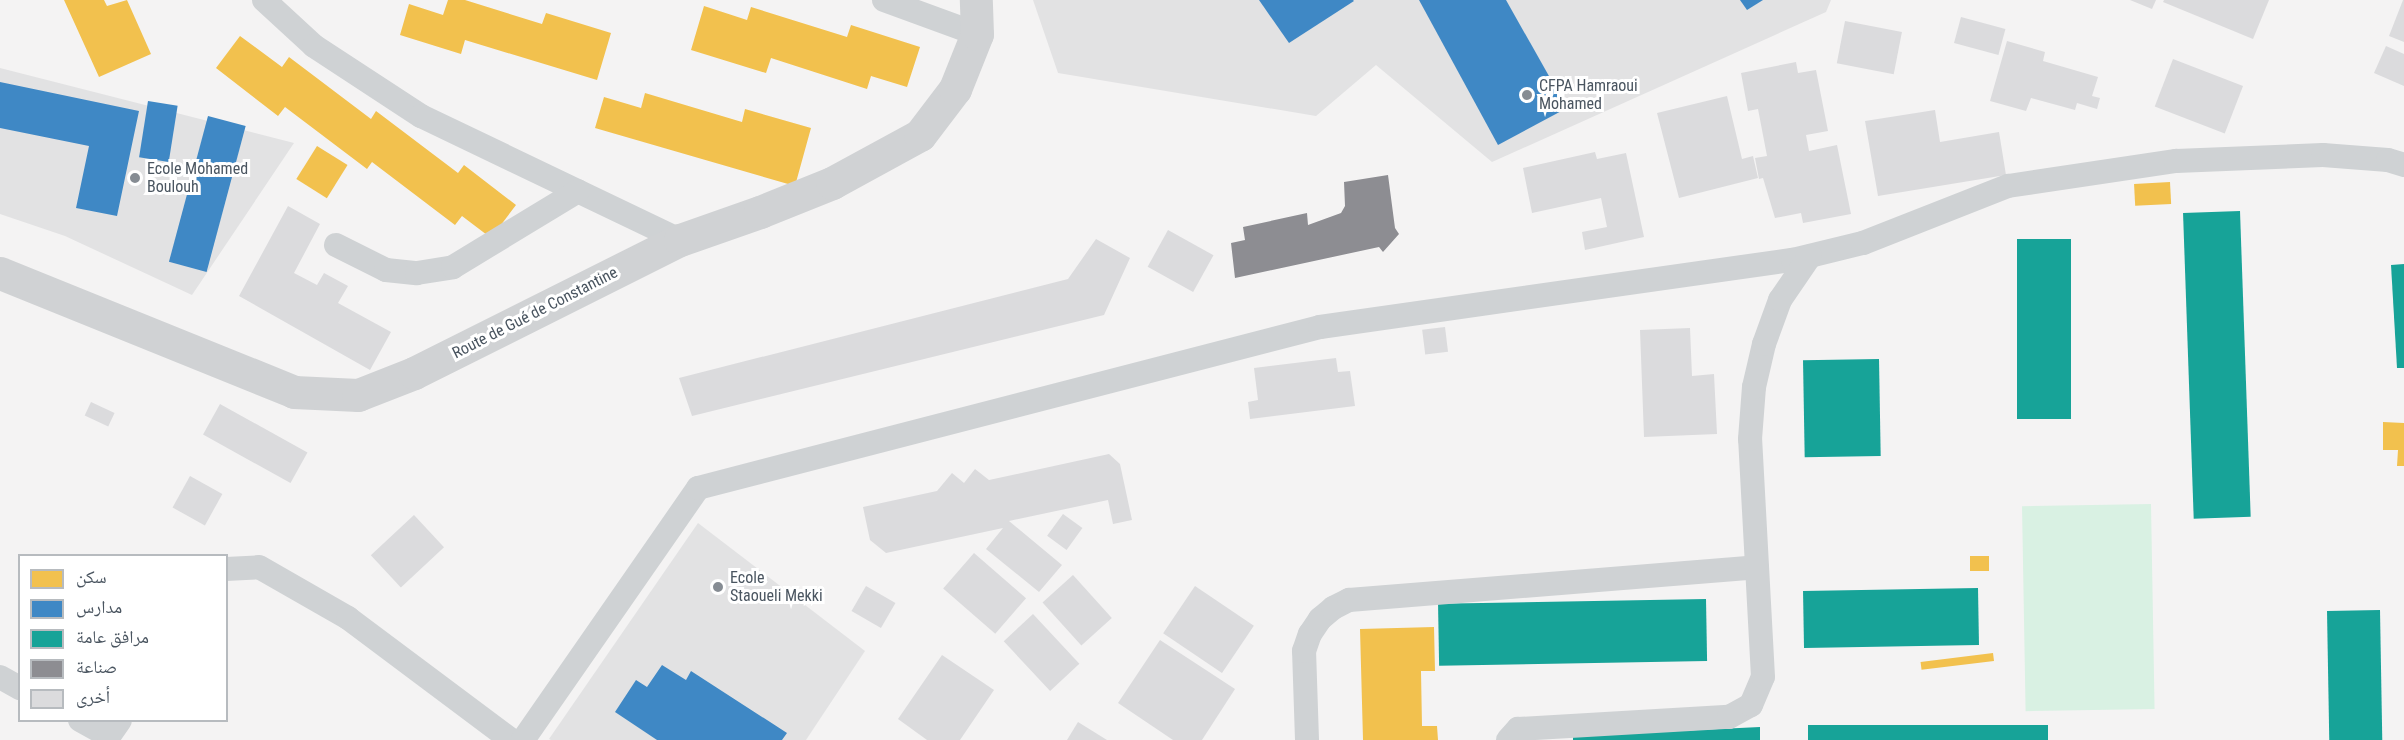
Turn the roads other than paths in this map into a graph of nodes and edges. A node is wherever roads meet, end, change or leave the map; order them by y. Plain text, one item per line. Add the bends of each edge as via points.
1 (264, 0) edge
2 (884, 0) edge
3 (976, 0) edge
4 (977, 34) junction
5 (2404, 165) edge
6 (578, 191) junction
7 (680, 240) junction
8 (336, 245) dead end
9 (1810, 256) junction
10 (0, 273) edge
11 (1757, 567) junction
12 (228, 569) edge
13 (0, 677) edge
14 (18, 687) edge
15 (84, 722) edge
16 (119, 722) edge
17 (511, 740) edge
18 (523, 740) edge
19 (1307, 740) edge
20 (1508, 740) edge

1 - 6 street via 314,46 421,116
2 - 4 street
3 - 4 main road, Route de Gué de Constantine
4 - 7 main road, Route de Gué de Constantine via 955,88 920,135 832,183
5 - 9 street via 2388,160 2323,156 2176,161 2008,186 1863,243
6 - 7 street
6 - 8 street via 453,267 417,273 386,270
7 - 10 main road, Route de Gué de Constantine via 414,373 358,394 294,392
9 - 11 street via 1780,300 1754,387 1749,439
9 - 18 street via 1320,327 698,488
11 - 19 street via 1349,600 1320,619 1304,651
11 - 20 street via 1763,677 1751,705 1729,717 1518,729
12 - 17 street via 259,567 348,618
13 - 14 street
15 - 16 street via 109,736

